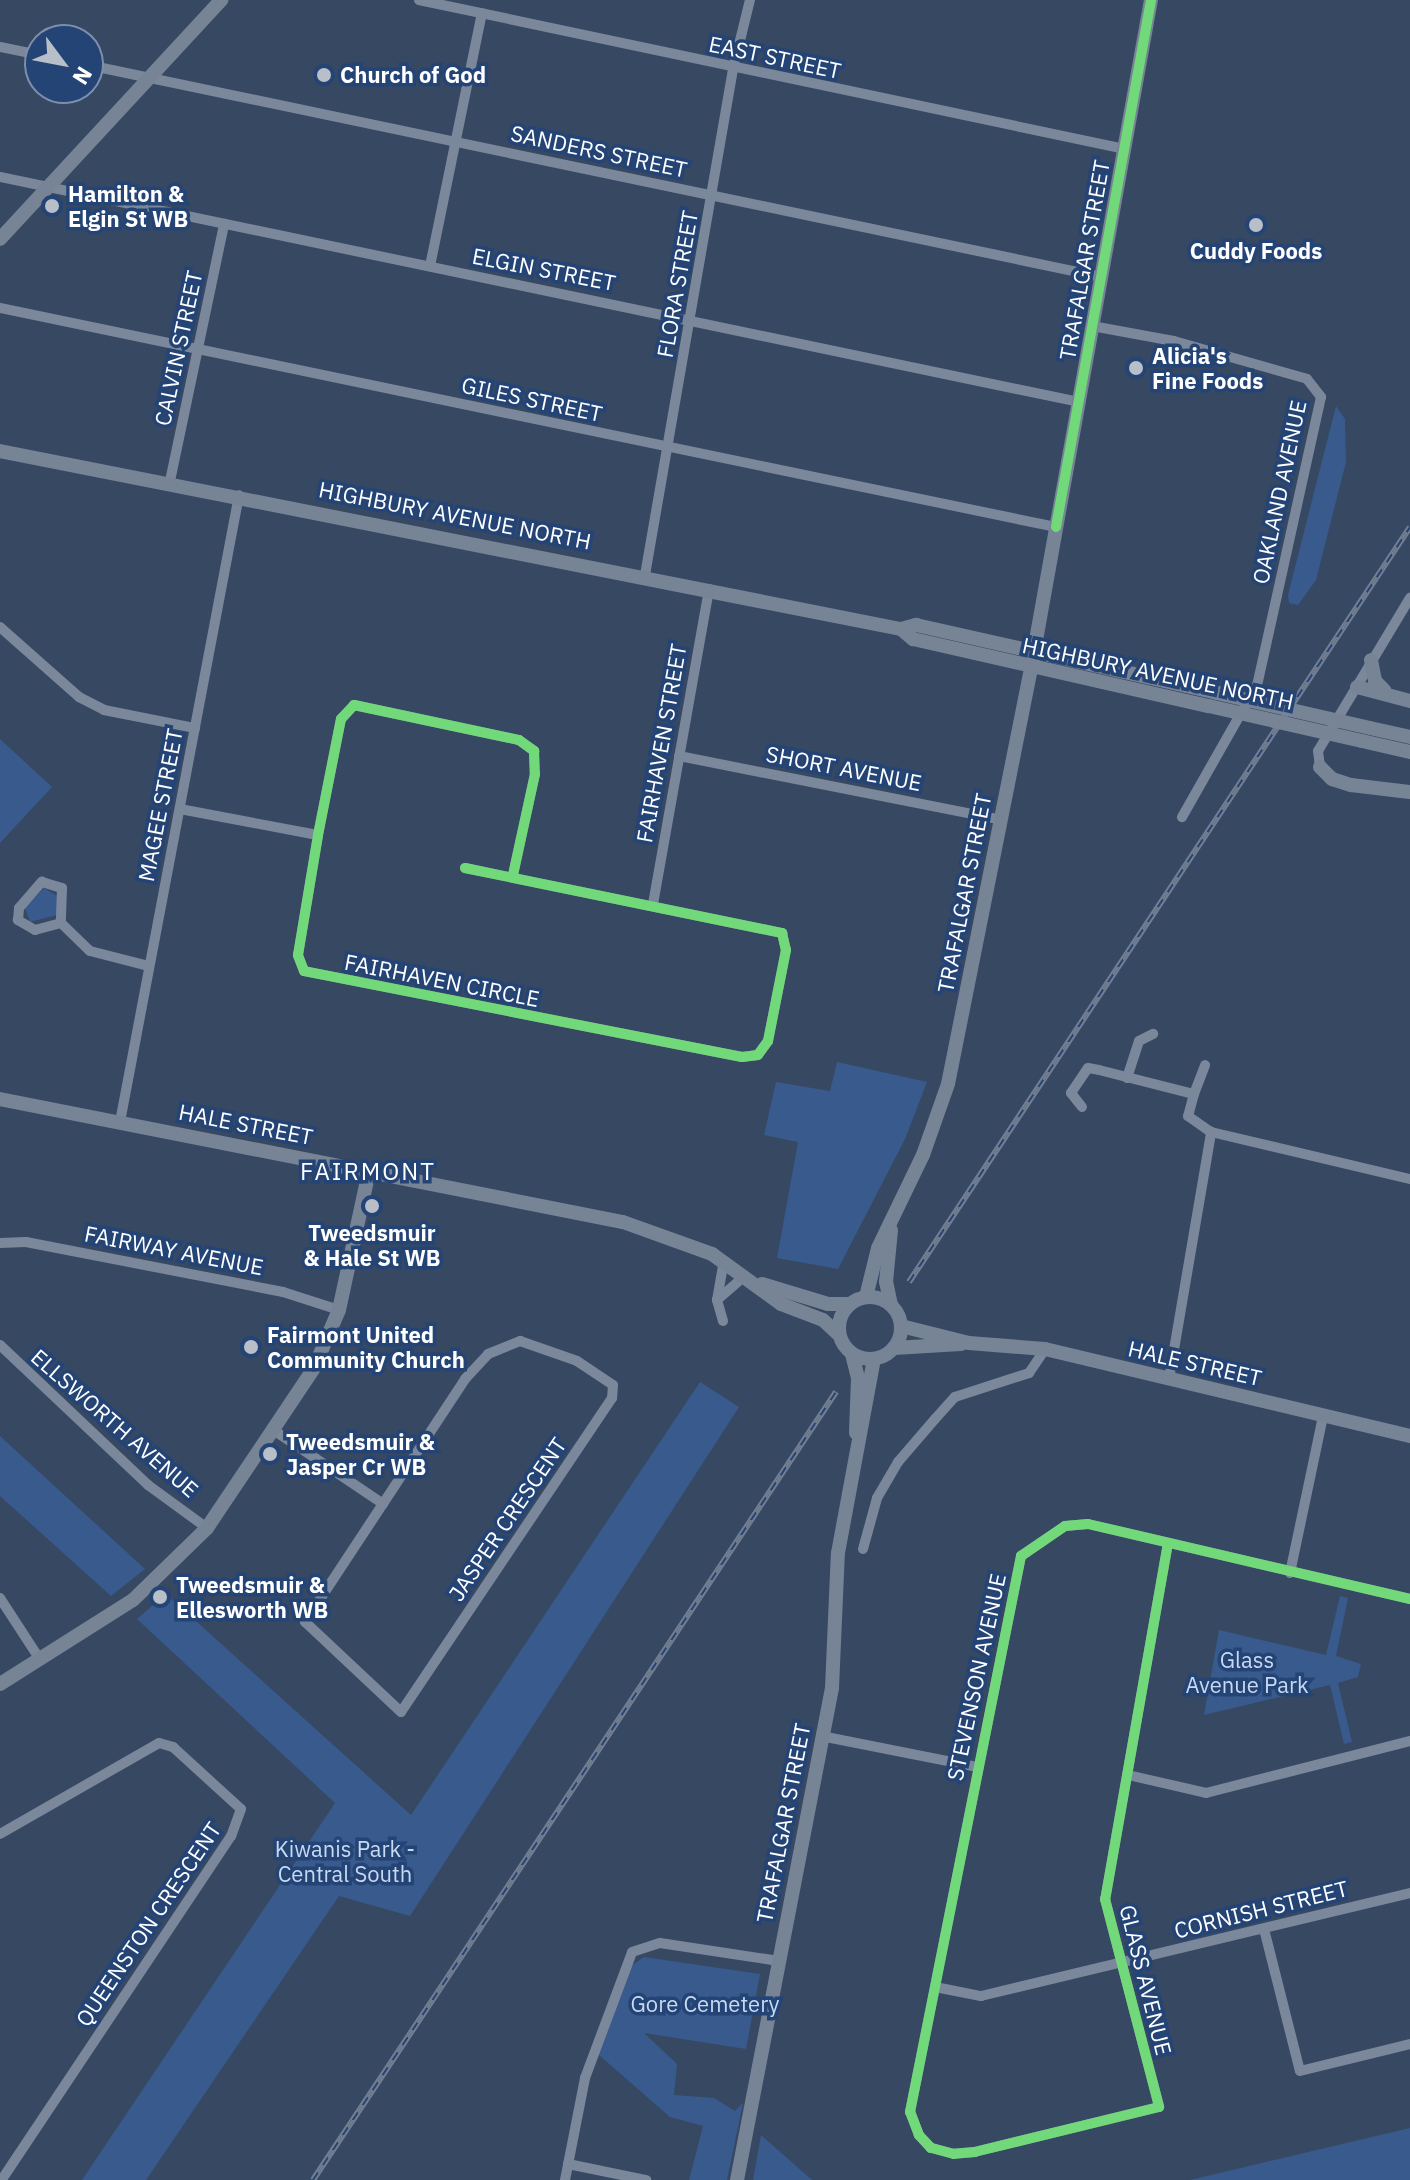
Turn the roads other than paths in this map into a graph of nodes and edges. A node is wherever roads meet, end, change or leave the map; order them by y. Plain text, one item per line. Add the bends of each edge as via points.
1 (221, 0) edge
2 (419, 0) edge
3 (750, 0) edge
4 (1151, 0) edge
5 (482, 13) junction
6 (0, 47) edge
7 (24, 52) edge
8 (104, 68) edge
9 (733, 69) junction
10 (149, 78) junction
11 (454, 141) junction
12 (1125, 149) junction
13 (0, 177) edge
14 (48, 187) junction
15 (713, 195) junction
16 (224, 224) junction
17 (0, 239) edge
18 (430, 266) junction
19 (1102, 277) junction
20 (0, 308) edge
21 (690, 318) junction
22 (1092, 326) junction
23 (200, 351) junction
24 (1079, 402) junction
25 (668, 447) junction
26 (0, 451) edge
27 (170, 481) junction
28 (239, 495) junction
29 (1056, 527) junction
30 (645, 575) junction
31 (709, 589) junction
32 (1410, 598) edge
33 (0, 627) edge
34 (901, 629) junction
35 (1034, 650) junction
36 (1371, 660) junction
37 (1031, 668) junction
38 (1357, 687) junction
39 (1388, 693) junction
40 (1213, 700) junction
41 (1410, 701) edge
42 (195, 728) junction
43 (1366, 734) junction
44 (1410, 737) edge
45 (1410, 752) edge
46 (679, 756) junction
47 (1320, 767) joint
48 (1410, 792) edge
49 (180, 809) junction
50 (1182, 817) dead end
51 (1001, 820) junction
52 (318, 835) junction
53 (465, 868) dead end
54 (513, 875) junction
55 (653, 904) junction
56 (61, 923) junction
57 (149, 966) junction
58 (1153, 1034) dead end
59 (1205, 1065) dead end
60 (1127, 1078) junction
61 (1194, 1094) junction
62 (0, 1099) edge
63 (1082, 1107) dead end
64 (120, 1122) junction
65 (1211, 1132) junction
66 (369, 1171) junction
67 (1410, 1179) edge
68 (892, 1219) junction
69 (0, 1243) edge
70 (724, 1262) junction
71 (750, 1279) junction
72 (866, 1297) junction
73 (717, 1300) junction
74 (849, 1304) junction
75 (891, 1305) junction
76 (339, 1310) junction
77 (723, 1321) dead end
78 (901, 1326) junction
79 (839, 1335) junction
80 (969, 1343) junction
81 (0, 1345) edge
82 (894, 1348) junction
83 (1045, 1349) junction
84 (852, 1354) junction
85 (874, 1359) junction
86 (1169, 1379) junction
87 (1323, 1416) junction
88 (272, 1429) junction
89 (1410, 1436) edge
90 (855, 1472) junction
91 (383, 1504) junction
92 (207, 1528) junction
93 (1168, 1543) junction
94 (863, 1549) dead end
95 (1290, 1573) junction
96 (0, 1598) edge
97 (1410, 1599) edge
98 (39, 1658) junction
99 (0, 1684) edge
100 (821, 1736) junction
101 (1410, 1741) edge
102 (977, 1767) junction
103 (1128, 1775) junction
104 (0, 1834) edge
105 (1410, 1893) edge
106 (1264, 1929) junction
107 (779, 1961) junction
108 (1120, 1963) junction
109 (935, 1987) junction
110 (1410, 2044) edge
111 (910, 2112) joint
112 (568, 2164) junction
113 (2, 2180) edge
114 (565, 2180) edge
115 (646, 2180) edge
116 (737, 2180) edge

1 - 10 main road
2 - 5 street, EAST STREET
3 - 9 street, FLORA STREET
4 - 12 main road, TRAFALGAR STREET
5 - 9 street, EAST STREET
5 - 11 street
6 - 7 street
8 - 10 street, SANDERS STREET
9 - 12 street, EAST STREET
9 - 15 street, FLORA STREET
10 - 11 street, SANDERS STREET
10 - 14 main road
11 - 15 street, SANDERS STREET
11 - 18 street
12 - 19 main road, TRAFALGAR STREET
13 - 14 street, ELGIN STREET
14 - 16 street, ELGIN STREET
14 - 17 main road
15 - 19 street, SANDERS STREET
15 - 21 street, FLORA STREET
16 - 18 street, ELGIN STREET
16 - 23 street, CALVIN STREET
18 - 21 street, ELGIN STREET
19 - 22 main road, TRAFALGAR STREET
20 - 23 street, GILES STREET
21 - 24 street, ELGIN STREET
21 - 25 street, FLORA STREET
22 - 24 main road, TRAFALGAR STREET
22 - 50 street, OAKLAND AVENUE via 1174,341 1307,379 1321,397 1257,685
23 - 25 street, GILES STREET
23 - 27 street, CALVIN STREET
24 - 29 main road, TRAFALGAR STREET
25 - 29 street, GILES STREET
25 - 30 street, FLORA STREET
26 - 27 main road, HIGHBURY AVENUE NORTH
27 - 28 main road, HIGHBURY AVENUE NORTH
28 - 30 main road, HIGHBURY AVENUE NORTH
28 - 42 street, MAGEE STREET
29 - 35 main road, TRAFALGAR STREET
30 - 31 main road, HIGHBURY AVENUE NORTH
31 - 34 main road, HIGHBURY AVENUE NORTH
31 - 46 street, FAIRHAVEN STREET
32 - 36 street
33 - 42 street via 92,703
34 - 35 main road, HIGHBURY AVENUE NORTH via 916,625
34 - 37 main road, HIGHBURY AVENUE NORTH via 913,639
35 - 37 main road, TRAFALGAR STREET
35 - 40 main road, HIGHBURY AVENUE NORTH
36 - 38 street
36 - 39 main road via 1375,681
37 - 40 main road, HIGHBURY AVENUE NORTH
37 - 51 main road, TRAFALGAR STREET
38 - 39 main road
38 - 47 street via 1318,751
39 - 41 main road
40 - 43 main road, HIGHBURY AVENUE NORTH, bridge
42 - 49 street, MAGEE STREET
43 - 44 main road, HIGHBURY AVENUE NORTH
43 - 45 main road, HIGHBURY AVENUE NORTH
46 - 51 street, SHORT AVENUE
46 - 55 street, FAIRHAVEN STREET
47 - 48 main road via 1332,779 1351,785
49 - 52 street
49 - 57 street, MAGEE STREET
51 - 68 main road, TRAFALGAR STREET via 948,1084 923,1155
52 - 54 street, FAIRHAVEN CIRCLE via 341,719 354,705 373,707 519,740 534,751 535,774
52 - 55 street, FAIRHAVEN CIRCLE via 298,955 304,971 506,1014 742,1057 758,1055 768,1041 786,950 782,933
53 - 54 street
54 - 55 street, FAIRHAVEN CIRCLE
56 - 56 street via 35,930 18,920 19,908 42,882 62,888
56 - 57 street via 90,951
57 - 64 street, MAGEE STREET
58 - 60 street via 1139,1041
59 - 61 street
60 - 61 street
60 - 63 street via 1088,1068 1071,1093
61 - 65 street via 1188,1116
62 - 64 main road, HALE STREET
64 - 66 main road, HALE STREET
65 - 67 street
65 - 86 street
66 - 70 main road, HALE STREET via 623,1222 673,1236
66 - 76 main road
68 - 72 main road, TRAFALGAR STREET via 878,1248
68 - 75 main road, TRAFALGAR STREET via 886,1282
69 - 76 street, FAIRWAY AVENUE via 26,1242 268,1289
70 - 71 main road, HALE STREET
70 - 73 street
71 - 73 street
71 - 74 main road, HALE STREET via 828,1304
71 - 79 main road, HALE STREET via 781,1304 823,1320
72 - 74 main road
72 - 75 main road
73 - 77 street
74 - 79 main road via 840,1318
75 - 78 main road
76 - 88 main road via 314,1368
78 - 80 main road, HALE STREET
78 - 82 main road
79 - 84 main road
80 - 82 main road, HALE STREET
80 - 83 main road, HALE STREET
81 - 92 street, ELLSWORTH AVENUE via 148,1485
82 - 85 main road
83 - 86 main road, HALE STREET
83 - 94 street via 1029,1373 955,1397 898,1462 877,1498
84 - 85 main road
84 - 90 main road, TRAFALGAR STREET via 858,1378
85 - 90 main road, TRAFALGAR STREET
86 - 87 main road, HALE STREET
87 - 89 main road, HALE STREET
87 - 95 street
88 - 91 street
88 - 92 main road
90 - 100 main road, TRAFALGAR STREET via 838,1553 832,1688
91 - 91 street, JASPER CRESCENT via 465,1379 488,1354 520,1341 555,1350 613,1385 612,1398 401,1712 305,1622
92 - 98 main road via 133,1600
93 - 95 street, STEVENSON AVENUE
93 - 102 street, STEVENSON AVENUE via 1088,1524 1065,1526 1021,1556
93 - 103 street, GLASS AVENUE
95 - 97 street, STEVENSON AVENUE
96 - 98 street
98 - 99 main road
100 - 102 street, STEVENSON AVENUE
100 - 107 main road, TRAFALGAR STREET
101 - 103 street via 1206,1793
102 - 109 street, STEVENSON AVENUE
103 - 108 street, GLASS AVENUE via 1105,1899
104 - 113 street, QUEENSTON CRESCENT via 159,1743 173,1747 241,1809 231,1836
105 - 106 street, CORNISH STREET
106 - 108 street, CORNISH STREET
106 - 110 street via 1300,2071
107 - 112 street via 660,1943 632,1952 585,2078
107 - 116 main road, TRAFALGAR STREET
108 - 109 street, CORNISH STREET via 981,1996
108 - 111 street, GLASS AVENUE via 1159,2107 954,2154 931,2148
109 - 111 street, STEVENSON AVENUE
112 - 114 street
112 - 115 street

